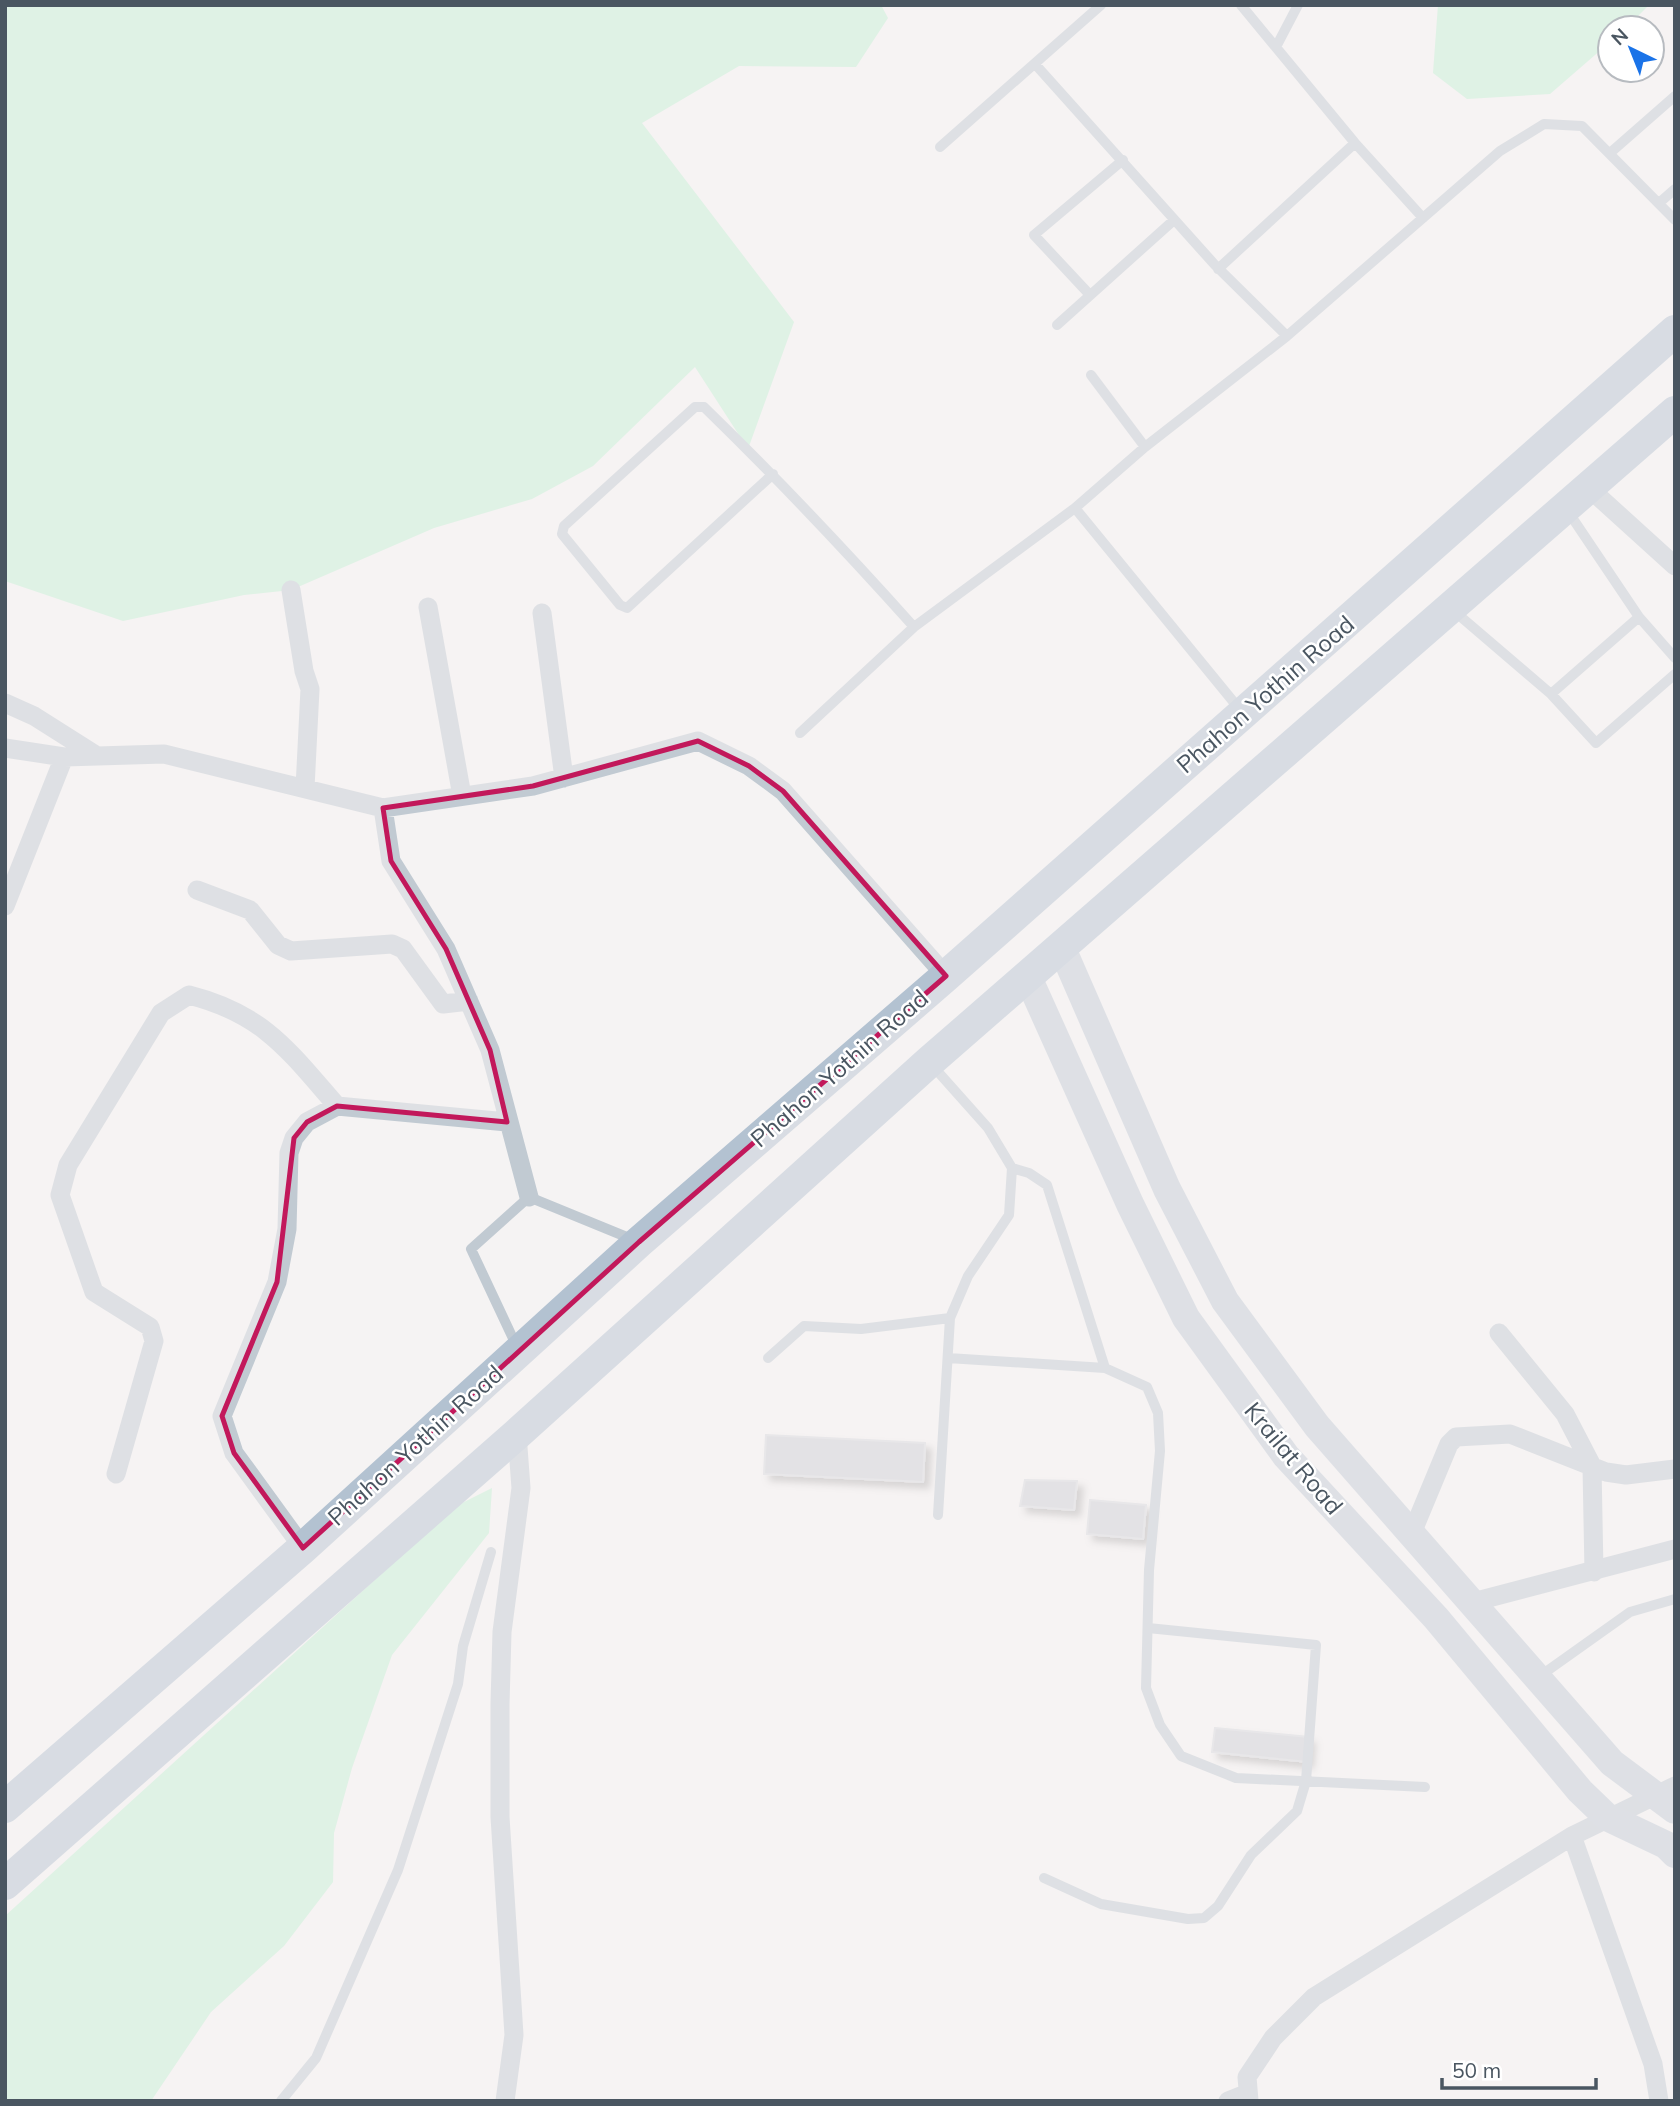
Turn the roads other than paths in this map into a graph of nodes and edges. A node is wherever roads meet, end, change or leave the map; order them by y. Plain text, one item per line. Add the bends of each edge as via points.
1 (1101, 5) edge
2 (1241, 5) edge
3 (1298, 5) edge
4 (1276, 47) junction
5 (1035, 64) junction
6 (1675, 96) edge
7 (1354, 143) junction
8 (940, 147) dead end
9 (1610, 153) junction
10 (1123, 160) junction
11 (1675, 189) edge
12 (1659, 203) junction
13 (1423, 218) junction
14 (1174, 220) junction
15 (1675, 220) edge
16 (1218, 269) junction
17 (1090, 295) junction
18 (1057, 325) dead end
19 (1675, 331) edge
20 (1287, 336) junction
21 (1091, 375) dead end
22 (1675, 412) edge
23 (1145, 447) junction
24 (773, 474) junction
25 (1577, 498) junction
26 (1075, 508) junction
27 (1675, 566) edge
28 (291, 590) dead end
29 (428, 607) dead end
30 (1451, 608) junction
31 (542, 613) dead end
32 (1639, 617) junction
33 (914, 627) junction
34 (1675, 658) edge
35 (1675, 674) edge
36 (1551, 694) junction
37 (5, 703) edge
38 (1243, 713) junction
39 (800, 733) dead end
40 (5, 748) edge
41 (94, 754) junction
42 (64, 757) junction
43 (564, 778) junction
44 (305, 788) junction
45 (462, 796) junction
46 (383, 808) junction
47 (197, 890) dead end
48 (7, 896) edge
49 (1061, 946) junction
50 (1027, 975) junction
51 (946, 976) junction
52 (469, 1001) junction
53 (929, 1062) junction
54 (337, 1106) junction
55 (507, 1122) junction
56 (1012, 1168) junction
57 (529, 1197) junction
58 (639, 1242) junction
59 (950, 1318) junction
60 (1499, 1333) dead end
61 (518, 1350) junction
62 (768, 1358) dead end
63 (948, 1358) junction
64 (1105, 1368) junction
65 (517, 1434) junction
66 (1592, 1466) junction
67 (1675, 1469) edge
68 (116, 1474) dead end
69 (938, 1515) dead end
70 (1412, 1533) junction
71 (303, 1548) junction
72 (1675, 1549) edge
73 (491, 1552) dead end
74 (1594, 1572) junction
75 (1675, 1599) edge
76 (1474, 1602) junction
77 (1148, 1628) junction
78 (1538, 1677) junction
79 (1306, 1781) junction
80 (1425, 1787) dead end
81 (1669, 1798) edge
82 (5, 1807) edge
83 (1607, 1817) junction
84 (1572, 1836) junction
85 (1675, 1854) edge
86 (1044, 1878) dead end
87 (5, 1884) edge
88 (1249, 2097) edge
89 (281, 2101) edge
90 (505, 2101) edge
91 (1228, 2101) edge
92 (1660, 2101) edge

1 - 5 lane
2 - 4 lane
3 - 4 lane
4 - 7 lane
5 - 8 lane
5 - 10 lane
6 - 9 lane
7 - 13 lane
7 - 16 lane
9 - 12 lane
9 - 13 lane via 1582,126 1544,124 1500,150
10 - 14 lane
10 - 17 lane via 1034,235
11 - 12 lane
12 - 15 lane
13 - 20 lane
14 - 16 lane
14 - 17 lane
16 - 20 lane
17 - 18 lane
19 - 38 main road, Phahon Yothin Road
20 - 23 lane
21 - 23 lane
22 - 25 main road
23 - 26 lane
24 - 24 lane via 627,608 562,534 564,526 695,407 704,407
24 - 33 lane
25 - 27 street
25 - 30 main road
25 - 32 lane
26 - 33 lane
26 - 38 lane
28 - 44 street via 310,689
29 - 45 street
30 - 36 lane
30 - 49 main road
31 - 43 street
32 - 34 lane
32 - 36 lane
33 - 39 lane
35 - 36 lane via 1596,743
37 - 41 street
38 - 51 main road, Phahon Yothin Road
40 - 42 street
41 - 42 street
41 - 44 street via 164,754
42 - 48 street
43 - 45 street
43 - 51 street via 698,741 749,766 783,791
44 - 46 street
45 - 46 street
46 - 52 street via 391,861 446,949
47 - 52 street via 250,909 278,945 291,951 392,944 403,949 443,1004
49 - 50 main road
49 - 70 main road, Krailat Road via 1156,1166 1225,1301 1317,1426
50 - 53 main road
50 - 83 main road, Krailat Road via 1186,1318 1286,1456 1436,1618 1580,1791
51 - 58 main road, Phahon Yothin Road
52 - 55 street via 490,1050
53 - 56 lane via 988,1128
53 - 65 main road
54 - 55 street
54 - 68 street via 277,1037 223,1004 189,996 161,1013 100,1110 68,1165 60,1195 94,1292 150,1327 153,1341
54 - 71 street via 307,1122 294,1138 289,1153 287,1229 277,1282 222,1416 234,1453
55 - 57 street
56 - 59 lane via 1009,1215 968,1276
56 - 64 lane via 1047,1185
57 - 58 lane
57 - 61 lane via 471,1249
58 - 61 main road, Phahon Yothin Road
59 - 62 lane via 862,1329 804,1326
59 - 63 lane
60 - 66 street via 1564,1414
61 - 71 main road, Phahon Yothin Road
63 - 64 lane
63 - 69 lane
64 - 77 lane via 1147,1387 1158,1413 1160,1451
65 - 87 main road
65 - 90 street via 521,1488 502,1632 500,1704 500,1818 514,2035
66 - 67 street via 1626,1475
66 - 70 street via 1510,1434 1456,1437
66 - 74 street
70 - 76 main road, Krailat Road
71 - 82 main road, Phahon Yothin Road
72 - 74 street
73 - 89 lane via 472,1608 458,1684 398,1870 316,2058
74 - 76 street
75 - 78 lane via 1630,1612
76 - 78 main road, Krailat Road
77 - 79 lane via 1146,1688 1160,1725 1181,1756 1236,1778
77 - 79 lane via 1317,1645
78 - 81 main road, Krailat Road via 1612,1763
79 - 80 lane
79 - 86 lane via 1297,1811 1251,1855 1218,1906 1204,1918 1101,1904
81 - 83 street
83 - 84 street
83 - 85 main road, Krailat Road
84 - 88 street via 1314,1997 1273,2038 1247,2077
84 - 92 street via 1653,2064
88 - 91 street

